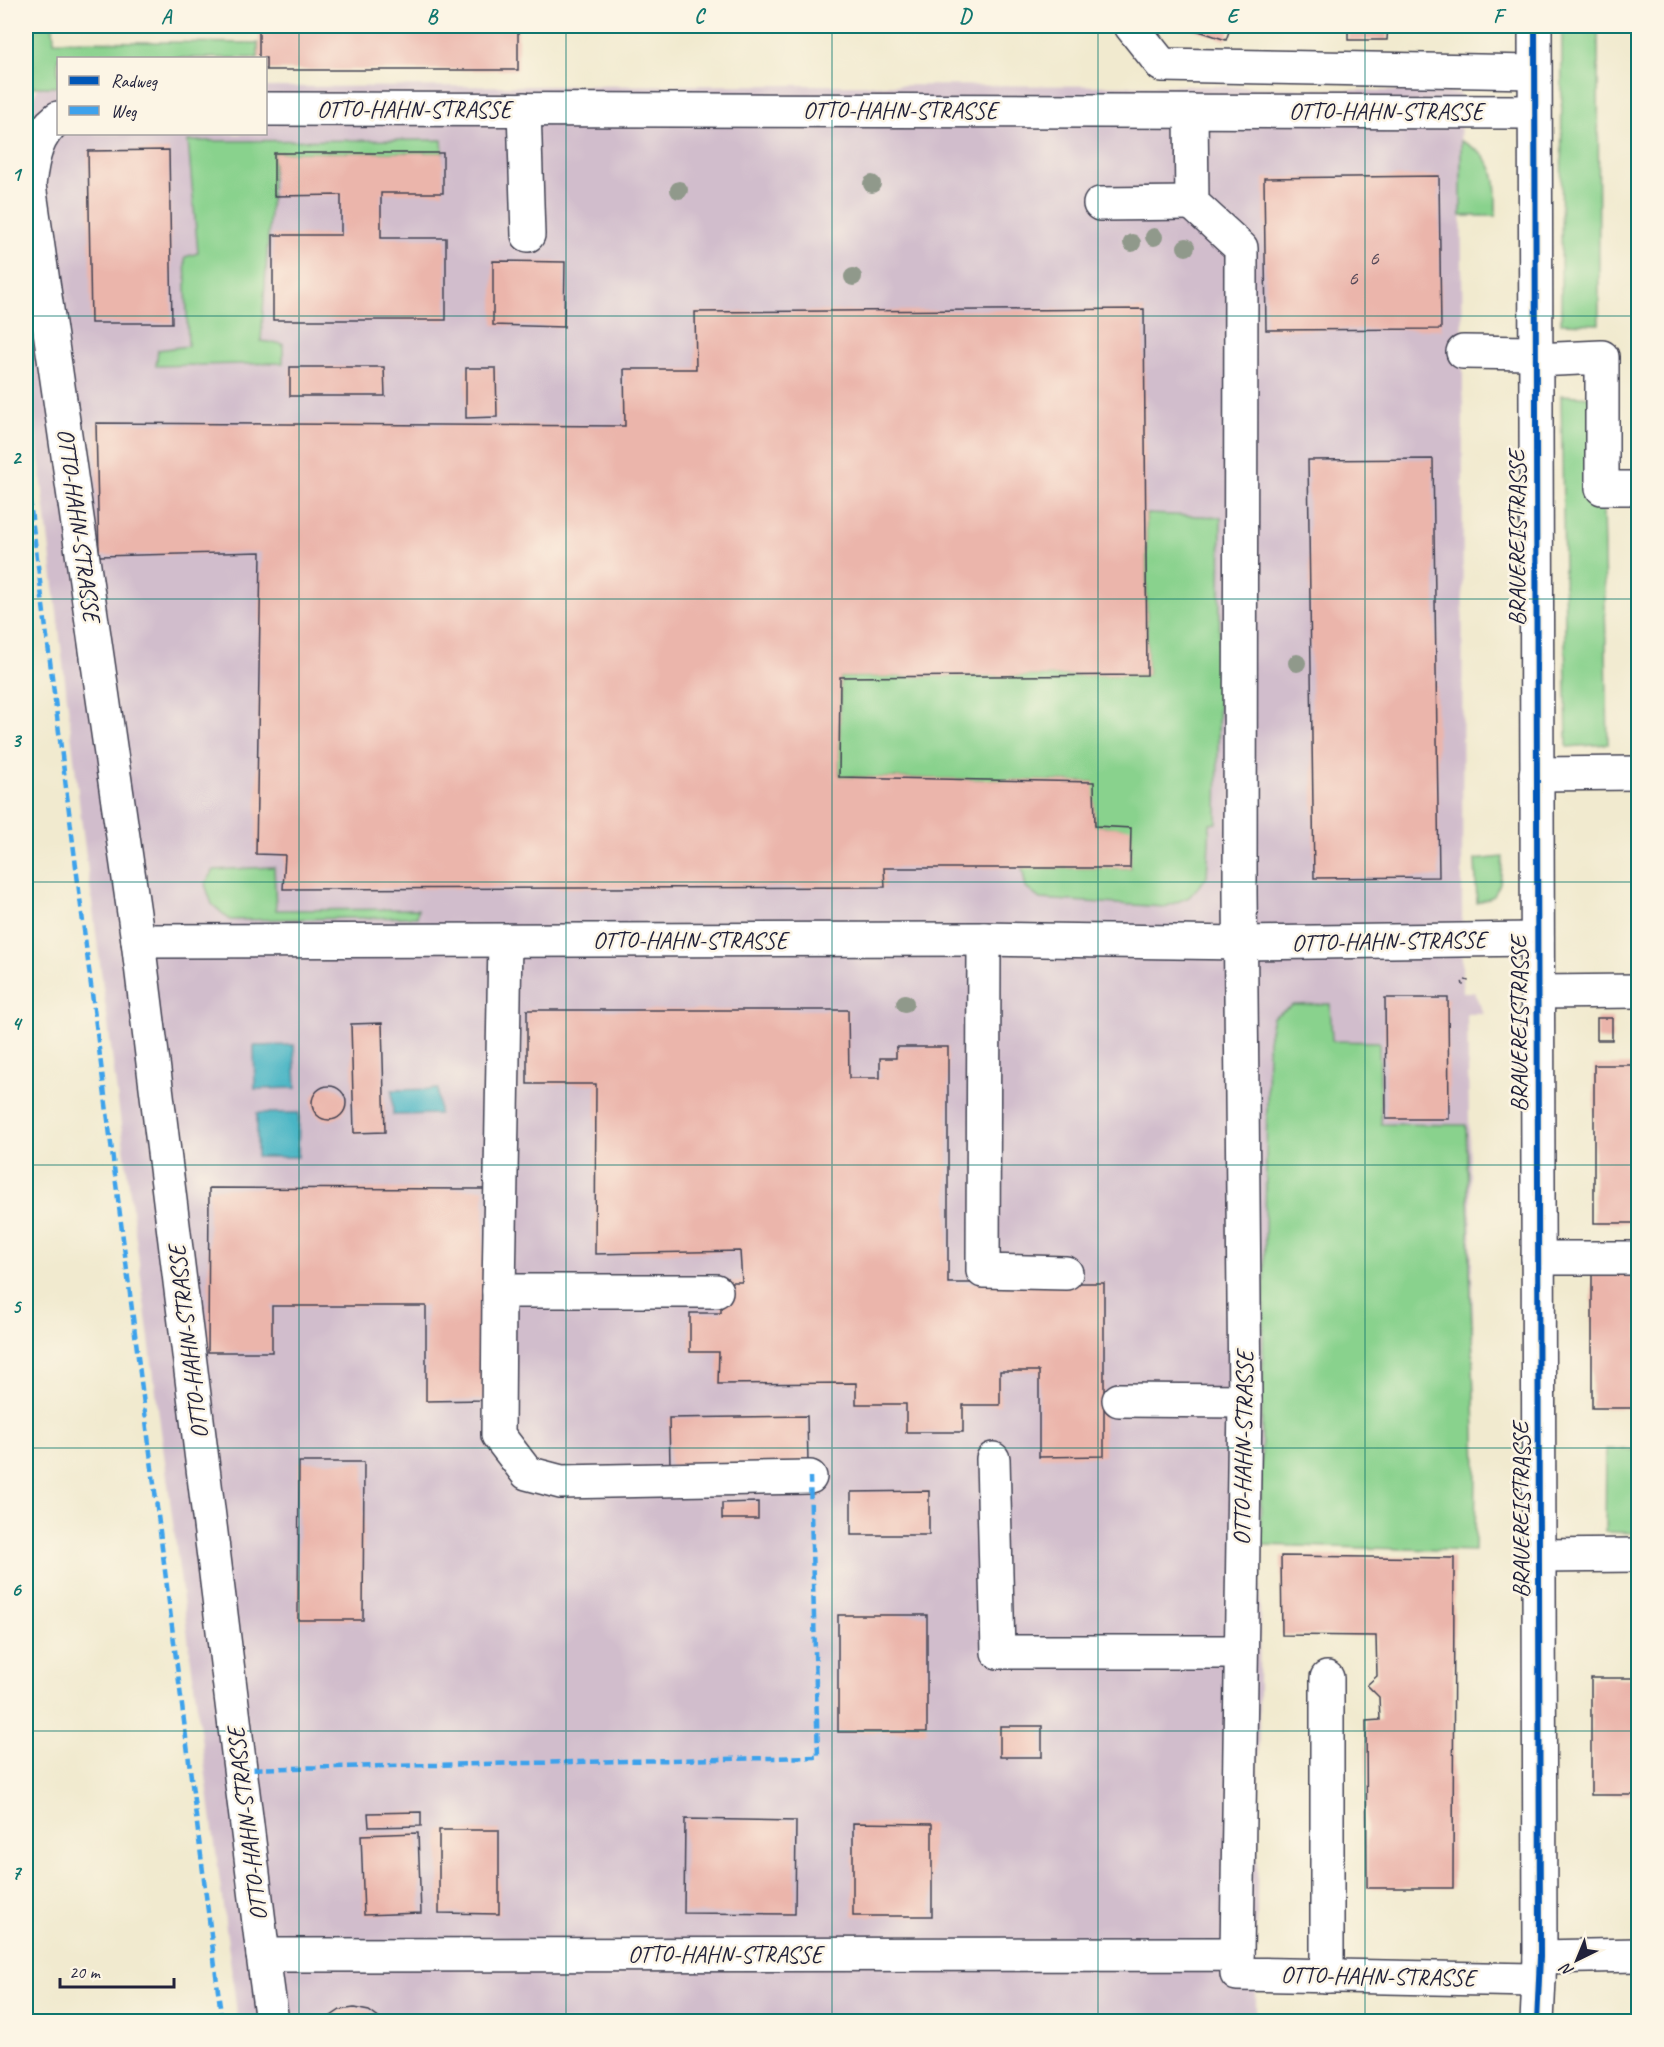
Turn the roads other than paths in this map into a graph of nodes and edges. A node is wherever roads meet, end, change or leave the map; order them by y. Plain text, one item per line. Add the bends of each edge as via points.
1 (1131, 26) edge
2 (1535, 26) edge
3 (1534, 72) junction
4 (267, 108) edge
5 (524, 109) junction
6 (1191, 111) junction
7 (1534, 112) junction
8 (57, 119) edge
9 (1192, 203) junction
10 (1100, 204) dead end
11 (528, 235) dead end
12 (1463, 352) dead end
13 (1535, 357) junction
14 (1638, 488) edge
15 (1638, 773) edge
16 (1536, 774) junction
17 (984, 939) junction
18 (1537, 939) junction
19 (138, 941) junction
20 (505, 941) junction
21 (1241, 943) junction
22 (1638, 991) edge
23 (1537, 992) junction
24 (1538, 1258) junction
25 (1638, 1258) edge
26 (1066, 1273) dead end
27 (499, 1291) junction
28 (716, 1291) dead end
29 (1119, 1400) dead end
30 (1245, 1401) junction
31 (993, 1459) dead end
32 (810, 1477) dead end
33 (1638, 1555) edge
34 (1539, 1556) junction
35 (1241, 1652) junction
36 (1327, 1678) dead end
37 (1237, 1954) junction
38 (263, 1955) junction
39 (1638, 1955) edge
40 (1540, 1968) junction
41 (1327, 1976) junction
42 (272, 2022) edge
43 (1537, 2022) edge

1 - 3 street via 1162,65
2 - 3 street, BRAUEREISTRASSE
3 - 7 street, BRAUEREISTRASSE
4 - 5 street, OTTO-HAHN-STRASSE
5 - 6 street, OTTO-HAHN-STRASSE
5 - 11 street
6 - 7 street, OTTO-HAHN-STRASSE
6 - 9 street
7 - 13 street, BRAUEREISTRASSE
8 - 19 street, OTTO-HAHN-STRASSE via 33,152 29,185
9 - 10 street
9 - 21 street via 1241,248
12 - 13 street
13 - 14 street via 1602,357 1602,488
13 - 16 street, BRAUEREISTRASSE
15 - 16 street
16 - 18 street, BRAUEREISTRASSE
17 - 20 street, OTTO-HAHN-STRASSE
17 - 21 street, OTTO-HAHN-STRASSE
17 - 26 street via 983,1271
18 - 21 street, OTTO-HAHN-STRASSE
18 - 23 street, BRAUEREISTRASSE
19 - 20 street, OTTO-HAHN-STRASSE
19 - 38 street, OTTO-HAHN-STRASSE
20 - 27 street
21 - 30 street, OTTO-HAHN-STRASSE
22 - 23 street
23 - 24 street, BRAUEREISTRASSE
24 - 25 street
24 - 34 street, BRAUEREISTRASSE
27 - 28 street
27 - 32 street via 498,1435 528,1473 561,1482
29 - 30 street
30 - 35 street, OTTO-HAHN-STRASSE
31 - 35 street via 998,1652
33 - 34 street
34 - 40 street, BRAUEREISTRASSE
35 - 37 street, OTTO-HAHN-STRASSE
36 - 41 street
37 - 38 street, OTTO-HAHN-STRASSE
37 - 41 street, OTTO-HAHN-STRASSE via 1238,1974
38 - 42 street
39 - 40 street, OTTO-HAHN-STRASSE
40 - 41 street, OTTO-HAHN-STRASSE via 1470,1977
40 - 43 street, BRAUEREISTRASSE

